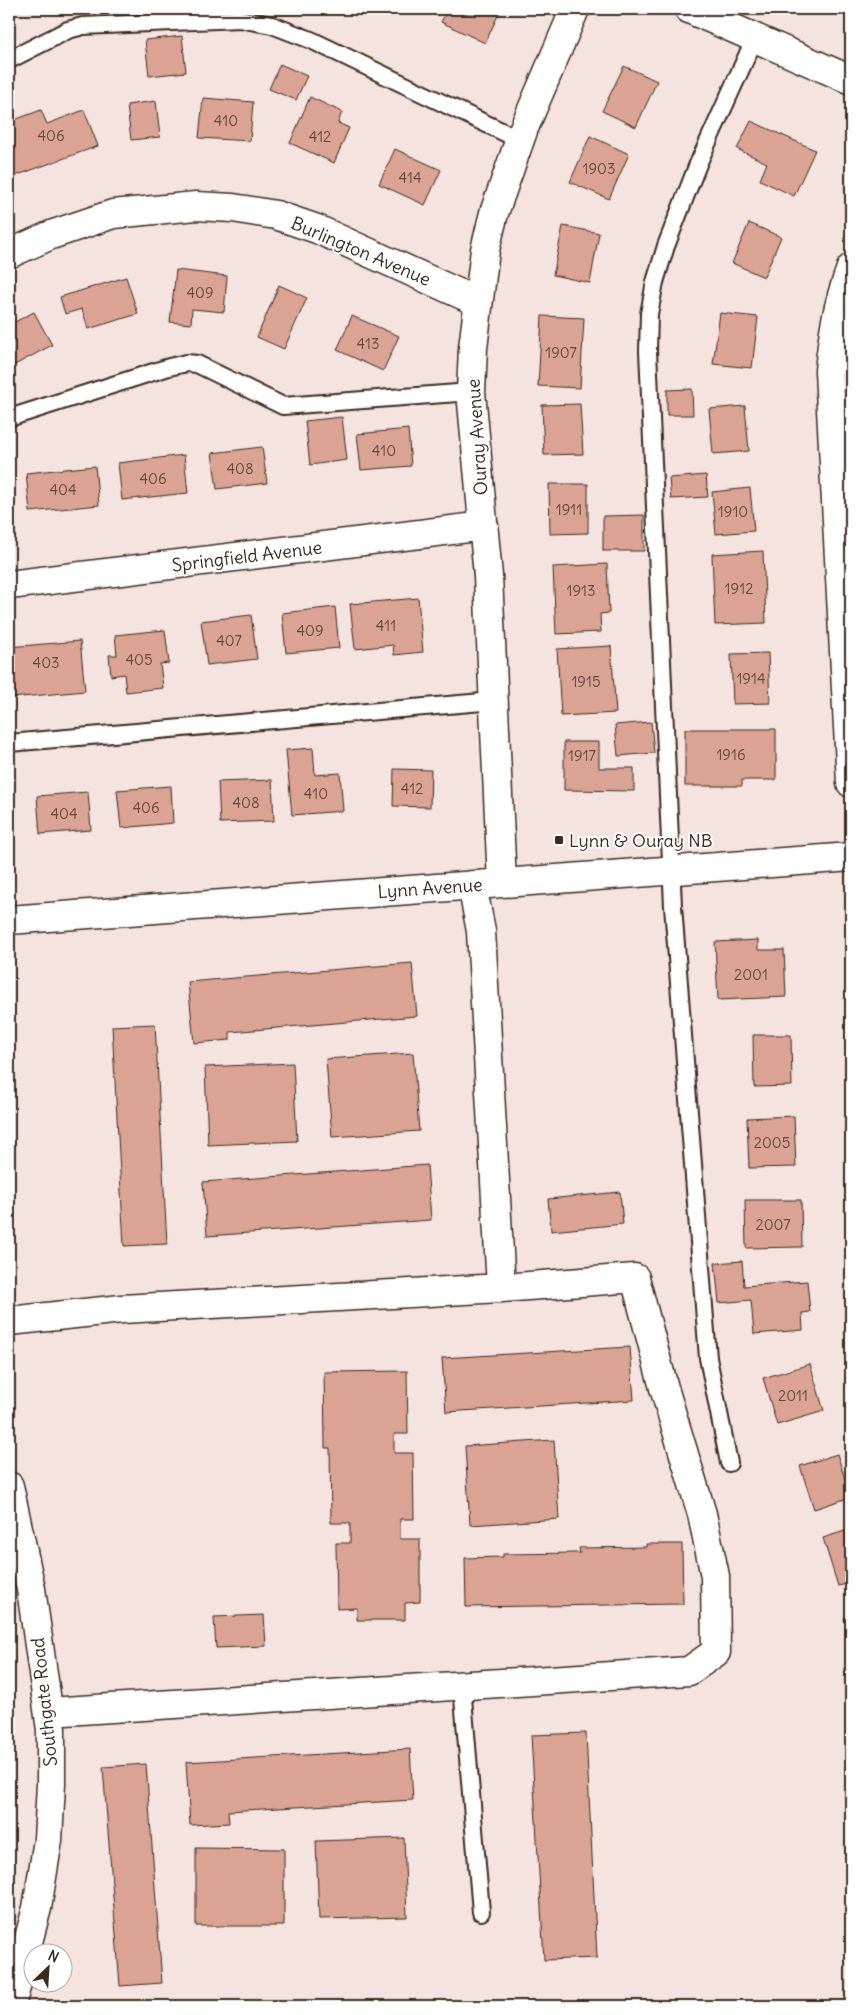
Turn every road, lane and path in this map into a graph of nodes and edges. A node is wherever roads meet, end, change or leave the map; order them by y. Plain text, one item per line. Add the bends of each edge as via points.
1 (575, 9) edge
2 (688, 9) edge
3 (755, 38) junction
4 (9, 60) edge
5 (851, 80) edge
6 (520, 140) junction
7 (9, 254) edge
8 (851, 268) edge
9 (478, 302) junction
10 (471, 392) junction
11 (9, 418) edge
12 (484, 526) junction
13 (9, 585) edge
14 (494, 701) junction
15 (9, 743) edge
16 (851, 783) edge
17 (851, 857) edge
18 (671, 870) junction
19 (502, 883) junction
20 (472, 885) junction
21 (9, 920) edge
22 (501, 1288) junction
23 (9, 1321) edge
24 (729, 1463) dead end
25 (9, 1486) edge
26 (462, 1686) junction
27 (49, 1712) junction
28 (481, 1912) dead end
29 (11, 2006) edge

1 - 6 street, Ouray Avenue
2 - 3 street
3 - 5 street
3 - 18 lane via 680,210 655,282 649,314
4 - 6 lane via 68,30 83,26 240,19 272,25 311,40
6 - 9 street, Ouray Avenue via 494,213
7 - 9 street, Burlington Avenue via 51,235 113,214 196,206 234,208 276,215 317,229
8 - 16 street via 839,300 830,371
9 - 10 street, Ouray Avenue
10 - 11 lane via 283,406 197,364 187,363
10 - 12 street, Ouray Avenue
12 - 13 street, Springfield Avenue
12 - 14 street, Ouray Avenue
14 - 15 lane
14 - 19 street, Ouray Avenue
17 - 18 street, Lynn Avenue
18 - 19 street, Lynn Avenue
18 - 24 lane via 708,1358
19 - 20 street, Lynn Avenue
20 - 21 street, Lynn Avenue
20 - 22 street via 481,931
22 - 23 street via 122,1309
22 - 26 street via 635,1278 702,1514 715,1576 716,1652 690,1671
25 - 27 street, Southgate Road via 32,1589
26 - 27 street
26 - 28 lane
27 - 29 street, Southgate Road via 52,1784 48,1840 37,1908

